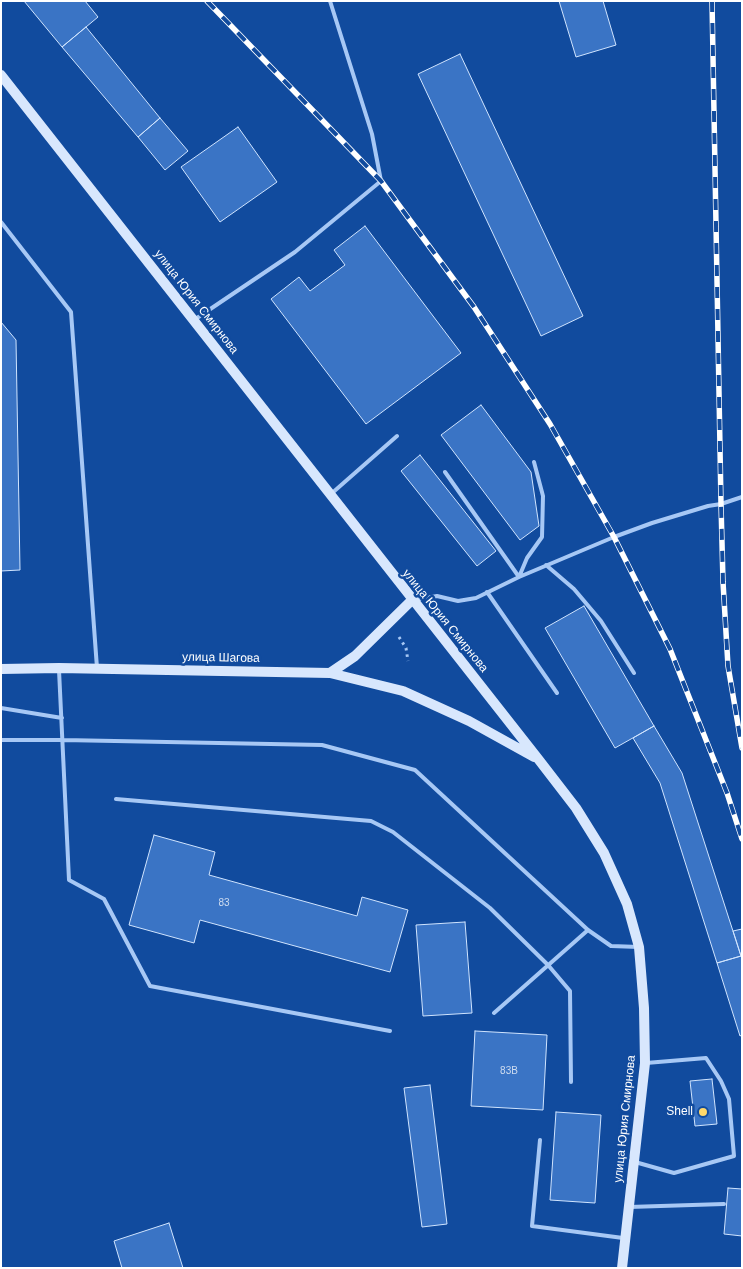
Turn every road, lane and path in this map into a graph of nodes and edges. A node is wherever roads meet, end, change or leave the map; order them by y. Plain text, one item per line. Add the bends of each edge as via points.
1 (330, 1) edge
2 (1, 75) edge
3 (1, 222) edge
4 (194, 320) junction
5 (397, 436) dead end
6 (534, 462) dead end
7 (445, 472) dead end
8 (330, 495) junction
9 (742, 497) edge
10 (546, 565) junction
11 (519, 577) junction
12 (487, 592) junction
13 (412, 600) junction
14 (398, 636) dead end
15 (408, 661) dead end
16 (59, 668) junction
17 (97, 668) junction
18 (1, 669) edge
19 (330, 673) junction
20 (634, 673) dead end
21 (557, 693) dead end
22 (1, 708) edge
23 (62, 718) junction
24 (1, 740) edge
25 (63, 740) junction
26 (539, 760) junction
27 (116, 799) dead end
28 (588, 930) junction
29 (638, 947) junction
30 (548, 965) junction
31 (494, 1013) dead end
32 (390, 1031) dead end
33 (645, 1063) junction
34 (572, 1082) dead end
35 (540, 1140) dead end
36 (635, 1162) junction
37 (724, 1204) dead end
38 (629, 1207) junction
39 (625, 1239) junction
40 (622, 1268) edge

1 - 4 lane via 372,134 381,181 295,252
2 - 4 main road, улица Юрия Смирнова
3 - 17 lane via 70,312
4 - 8 main road, улица Юрия Смирнова
5 - 8 lane
6 - 11 lane via 543,496 542,537 527,558
7 - 11 lane
8 - 13 main road, улица Юрия Смирнова
9 - 10 lane via 652,522
10 - 11 lane
10 - 20 lane via 574,589 601,621
11 - 12 lane
12 - 13 lane via 458,601 437,596
12 - 21 lane
13 - 19 main road via 355,656
13 - 26 main road, улица Юрия Смирнова
14 - 15 path via 406,648
16 - 17 main road, улица Шагова
16 - 18 main road, улица Шагова
16 - 23 lane
17 - 19 main road, улица Шагова
19 - 26 main road, улица Шагова via 403,691 469,721
22 - 23 lane
23 - 25 lane
24 - 25 lane
25 - 28 lane via 322,745 415,770
25 - 32 lane via 70,880 104,899 150,986
26 - 29 main road, улица Юрия Смирнова via 576,808 604,853 627,904
27 - 30 lane via 371,821 393,832 490,908
28 - 29 lane via 611,946
28 - 30 lane
29 - 33 main road, улица Юрия Смирнова
30 - 31 lane
30 - 34 lane via 570,992
33 - 36 main road, улица Юрия Смирнова
33 - 36 lane via 706,1058 729,1099 734,1156 674,1172
35 - 39 lane via 532,1226
36 - 38 main road, улица Юрия Смирнова
37 - 38 lane
38 - 39 main road, улица Юрия Смирнова
39 - 40 main road, улица Юрия Смирнова

